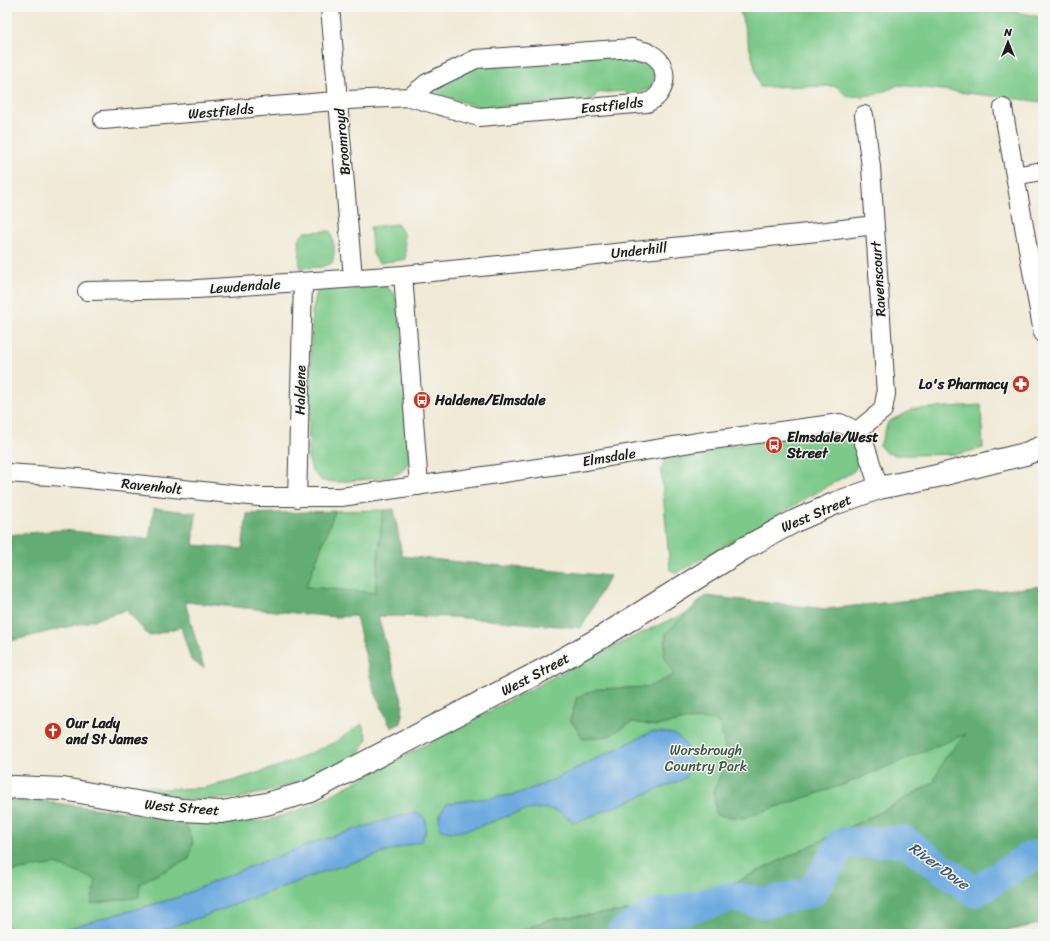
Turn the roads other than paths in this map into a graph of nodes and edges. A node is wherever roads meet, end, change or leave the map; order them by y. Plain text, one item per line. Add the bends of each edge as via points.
1 (330, 7) edge
2 (410, 97) junction
3 (339, 101) junction
4 (1003, 108) dead end
5 (864, 115) dead end
6 (103, 120) dead end
7 (1036, 172) dead end
8 (1015, 176) junction
9 (874, 225) junction
10 (403, 275) junction
11 (353, 278) junction
12 (303, 283) junction
13 (87, 291) dead end
14 (1043, 333) edge
15 (859, 432) junction
16 (1043, 447) edge
17 (7, 474) edge
18 (419, 486) junction
19 (880, 488) junction
20 (297, 498) junction
21 (7, 788) edge

1 - 3 street, Broomroyd
2 - 2 street, Eastfields via 427,83 476,59 633,48 651,54 660,62 665,75 658,96 647,104 479,118
2 - 3 street, Eastfields
3 - 6 street, Westfields
3 - 11 street, Broomroyd
4 - 8 street
5 - 9 street, Ravenscourt via 871,167
7 - 8 street
8 - 14 street
9 - 10 street, Underhill
9 - 15 street, Ravenscourt via 886,394 883,410
10 - 11 street, Lewdendale
10 - 18 street
11 - 12 street, Lewdendale
12 - 13 street, Lewdendale via 197,290
12 - 20 street, Haldene
15 - 18 street, Elmsdale via 840,423 697,442
15 - 19 street
16 - 19 main road, West Street via 1025,454
17 - 20 street, Ravenholt via 79,478 259,497
18 - 20 street, Elmsdale via 340,497
19 - 21 main road, West Street via 794,521 743,548 602,637 547,668 308,792 266,804 222,812 182,810 63,789

